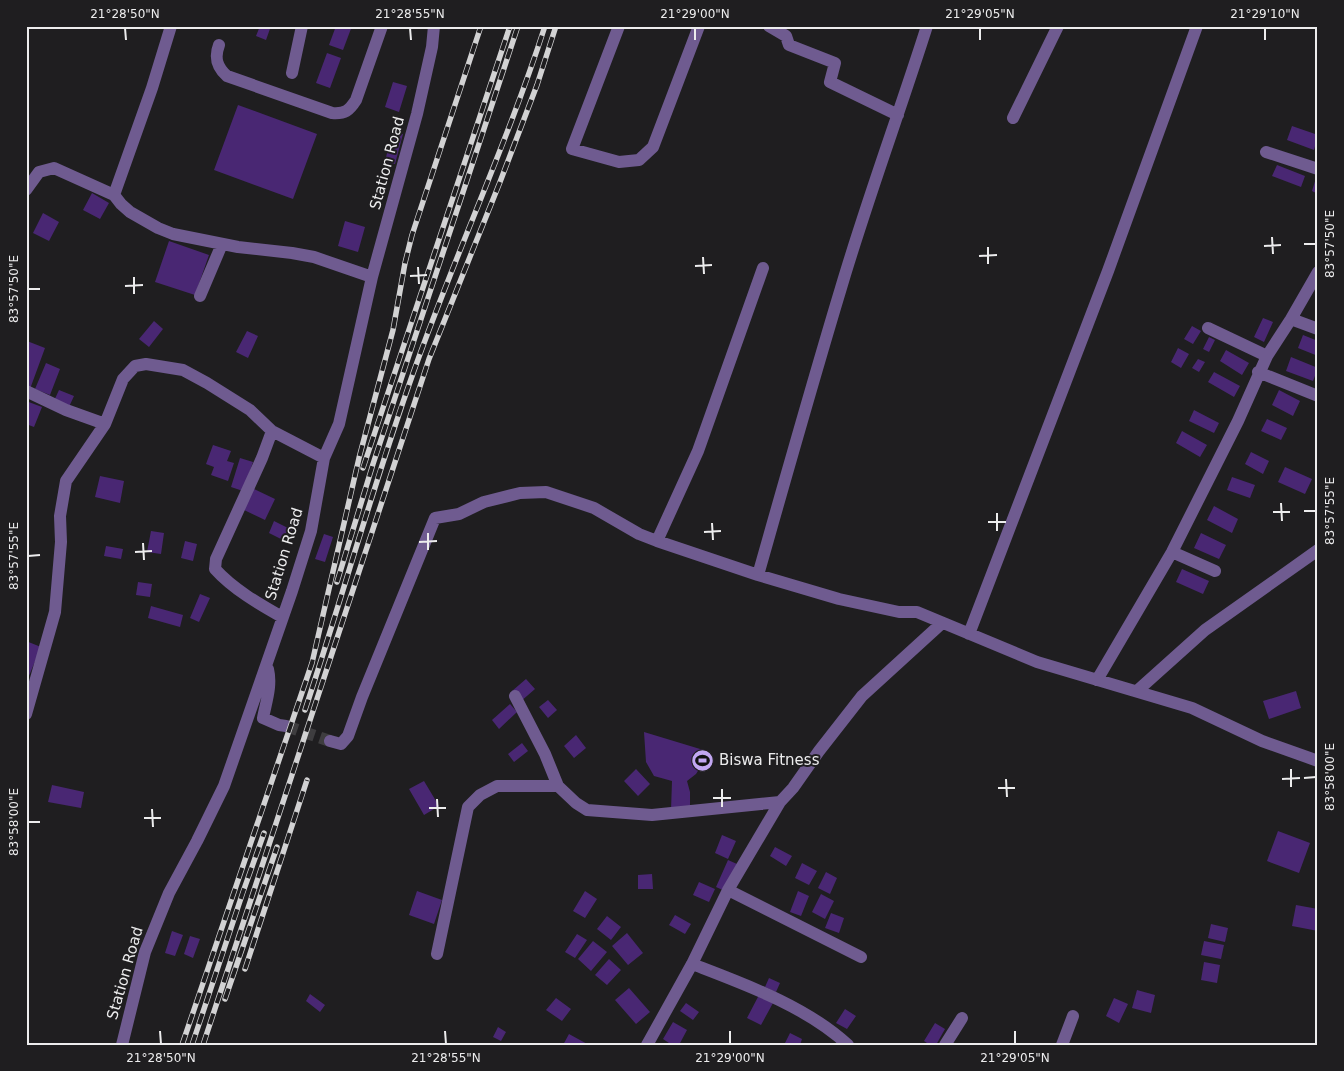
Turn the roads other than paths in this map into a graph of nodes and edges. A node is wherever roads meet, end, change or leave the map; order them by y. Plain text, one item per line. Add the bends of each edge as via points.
1 (171, 26) edge
2 (302, 26) edge
3 (382, 26) edge
4 (434, 26) edge
5 (619, 26) edge
6 (699, 26) edge
7 (769, 26) edge
8 (927, 26) edge
9 (1058, 26) edge
10 (1197, 26) edge
11 (219, 45) dead end
12 (292, 73) dead end
13 (898, 115) junction
14 (1013, 118) dead end
15 (1266, 152) dead end
16 (1318, 170) edge
17 (26, 190) edge
18 (114, 195) junction
19 (222, 244) junction
20 (763, 268) dead end
21 (1318, 272) edge
22 (372, 277) junction
23 (200, 296) dead end
24 (1291, 319) junction
25 (1208, 328) dead end
26 (1318, 329) edge
27 (1267, 356) junction
28 (1258, 372) junction
29 (26, 391) edge
30 (1318, 396) edge
31 (105, 424) junction
32 (272, 431) junction
33 (324, 458) junction
34 (657, 541) junction
35 (1318, 550) edge
36 (1172, 552) junction
37 (1216, 571) dead end
38 (758, 575) junction
39 (282, 617) junction
40 (942, 623) junction
41 (969, 634) junction
42 (267, 664) junction
43 (1097, 680) junction
44 (1137, 691) junction
45 (515, 696) dead end
46 (28, 708) edge
47 (286, 726) tunnel mouth
48 (330, 741) tunnel mouth
49 (1318, 761) edge
50 (558, 786) junction
51 (780, 802) junction
52 (728, 890) junction
53 (437, 954) dead end
54 (861, 958) dead end
55 (692, 964) junction
56 (1073, 1016) dead end
57 (962, 1018) dead end
58 (122, 1045) edge
59 (647, 1045) edge
60 (848, 1045) edge
61 (945, 1045) edge
62 (1062, 1045) edge

1 - 18 street
2 - 12 street
3 - 11 street via 356,100 343,114 227,76 219,68 216,53
4 - 22 street, Station Road via 417,114
5 - 6 street via 572,149 619,162 639,160 653,147
7 - 13 street via 786,36 789,45 835,63 830,82
8 - 13 street
9 - 14 street
10 - 41 street via 1108,271
13 - 38 street via 840,289
15 - 16 street
17 - 18 street via 39,172 54,168
18 - 19 street via 130,212 158,228
19 - 22 street via 292,252
19 - 23 street
20 - 34 street via 698,451
21 - 24 street
22 - 33 street, Station Road via 339,424
24 - 26 street
24 - 27 street
25 - 27 street
27 - 28 street
28 - 30 street
28 - 36 street via 1238,421
29 - 31 street
31 - 32 street via 123,379 135,366 146,364 183,370 250,410
31 - 46 street via 66,481 60,516 55,612
32 - 33 street
32 - 39 street via 216,559 215,569 260,605
33 - 39 street, Station Road via 311,532
34 - 38 street
34 - 48 street via 594,508 546,492 520,493 484,502 458,514 435,518 348,736 341,744
35 - 44 street via 1205,630
36 - 37 street
36 - 43 street
38 - 40 street via 839,599 899,612 917,612
39 - 42 street, Station Road
40 - 41 street
40 - 51 street via 862,696
41 - 43 street via 1037,662
42 - 47 street via 270,676 263,718
42 - 58 street, Station Road via 224,786 169,893 145,952
43 - 44 street
44 - 49 street via 1192,708
45 - 50 street
50 - 51 street via 587,810 603,812 652,815
50 - 53 street via 497,786 480,794 468,807
51 - 52 street
52 - 54 street
52 - 55 street
55 - 59 street
55 - 60 street via 762,991 839,1036
56 - 62 street
57 - 61 street

